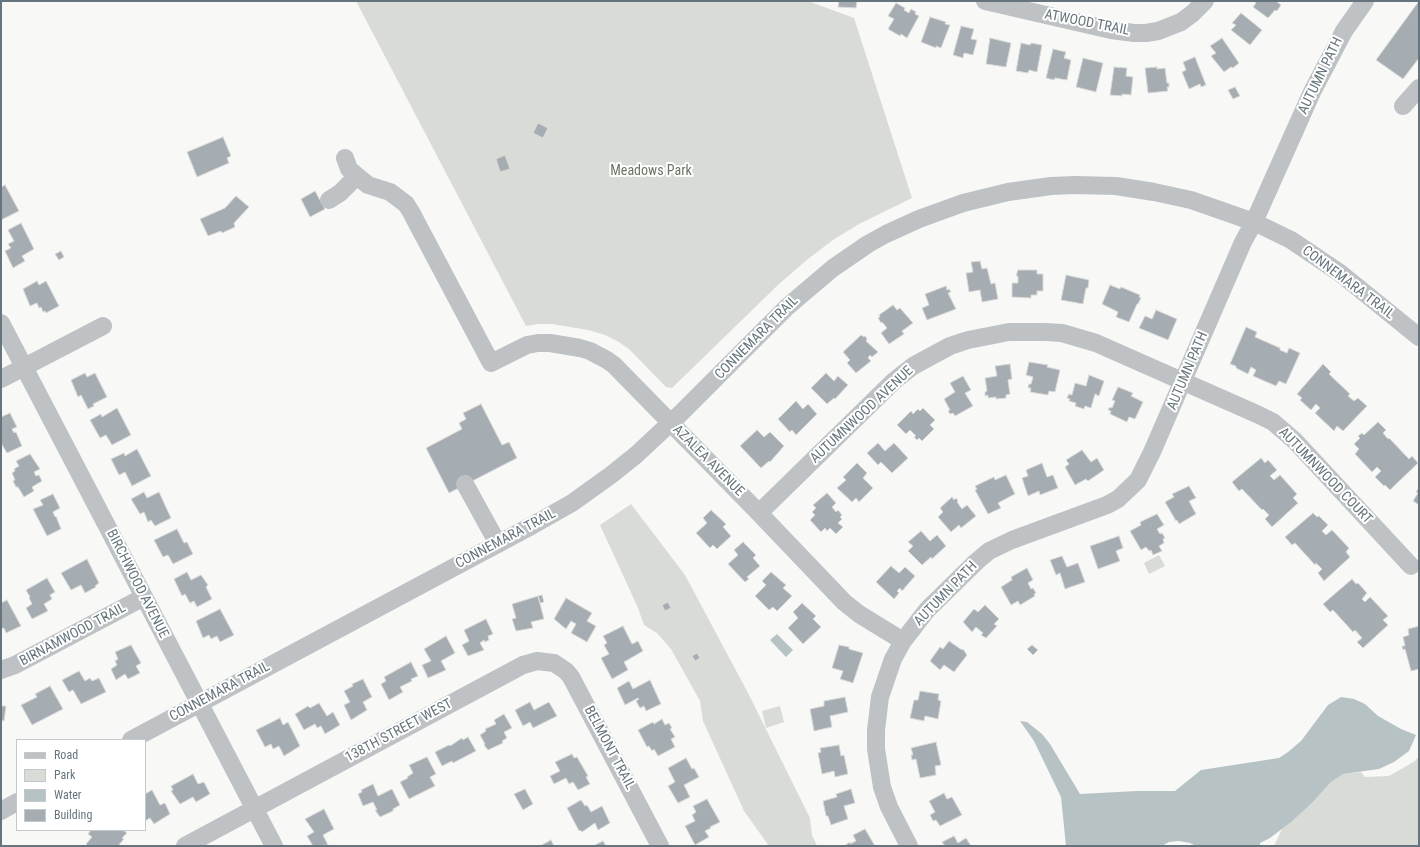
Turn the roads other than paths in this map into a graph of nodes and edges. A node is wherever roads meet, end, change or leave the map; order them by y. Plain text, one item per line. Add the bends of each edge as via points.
1 (985, 1) edge
2 (1205, 1) edge
3 (1365, 1) edge
4 (1419, 88) edge
5 (1403, 106) dead end
6 (345, 158) dead end
7 (357, 176) junction
8 (329, 200) dead end
9 (1254, 222) junction
10 (1, 323) edge
11 (103, 326) dead end
12 (1419, 337) edge
13 (24, 367) junction
14 (1, 379) edge
15 (1184, 381) junction
16 (670, 423) junction
17 (465, 484) dead end
18 (759, 513) junction
19 (498, 544) junction
20 (1411, 566) dead end
21 (144, 597) junction
22 (903, 641) junction
23 (546, 662) joint
24 (1, 670) edge
25 (199, 703) junction
26 (133, 739) edge
27 (16, 803) edge
28 (254, 808) junction
29 (1, 811) edge
30 (185, 846) edge
31 (274, 846) edge
32 (660, 846) edge
33 (909, 846) edge

1 - 2 street, ATWOOD TRAIL via 1134,33 1158,31 1181,22
3 - 9 street, AUTUMN PATH via 1329,57
4 - 5 street
6 - 7 street via 349,169
7 - 8 street
7 - 16 street, AZALEA AVENUE via 368,185 390,192 406,204 491,363 519,348 538,343 590,351 614,365
9 - 12 street, CONNEMARA TRAIL via 1291,240 1340,273
9 - 15 street, AUTUMN PATH via 1243,242
9 - 16 street, CONNEMARA TRAIL via 1175,196 1116,186 1051,186 1008,192 940,210 868,244 823,276 787,307
10 - 13 street, BIRCHWOOD AVENUE
11 - 13 street
13 - 14 street
13 - 21 street, BIRCHWOOD AVENUE
15 - 18 street, AUTUMNWOOD AVENUE via 1096,343 1062,333 1009,332 968,340 930,356 894,381
15 - 20 street, AUTUMNWOOD COURT via 1259,415 1282,429
15 - 22 street, AUTUMN PATH via 1145,468 1128,490 1118,499 1096,510 1012,540 989,552 927,610
16 - 18 street, AZALEA AVENUE
16 - 19 street, CONNEMARA TRAIL via 636,456 592,489
17 - 19 street
18 - 22 street, AZALEA AVENUE via 851,608
19 - 25 street, CONNEMARA TRAIL
21 - 24 street, BIRNAMWOOD TRAIL
21 - 25 street, BIRCHWOOD AVENUE
22 - 33 street, AUTUMN PATH via 893,659 880,697 876,742 882,787
23 - 28 street, 138TH STREET WEST via 537,661 523,665
23 - 32 street, BELMONT TRAIL via 560,666 572,677
25 - 26 street, CONNEMARA TRAIL
25 - 28 street, BIRCHWOOD AVENUE
27 - 29 street
28 - 30 street, 138TH STREET WEST
28 - 31 street, BIRCHWOOD AVENUE

